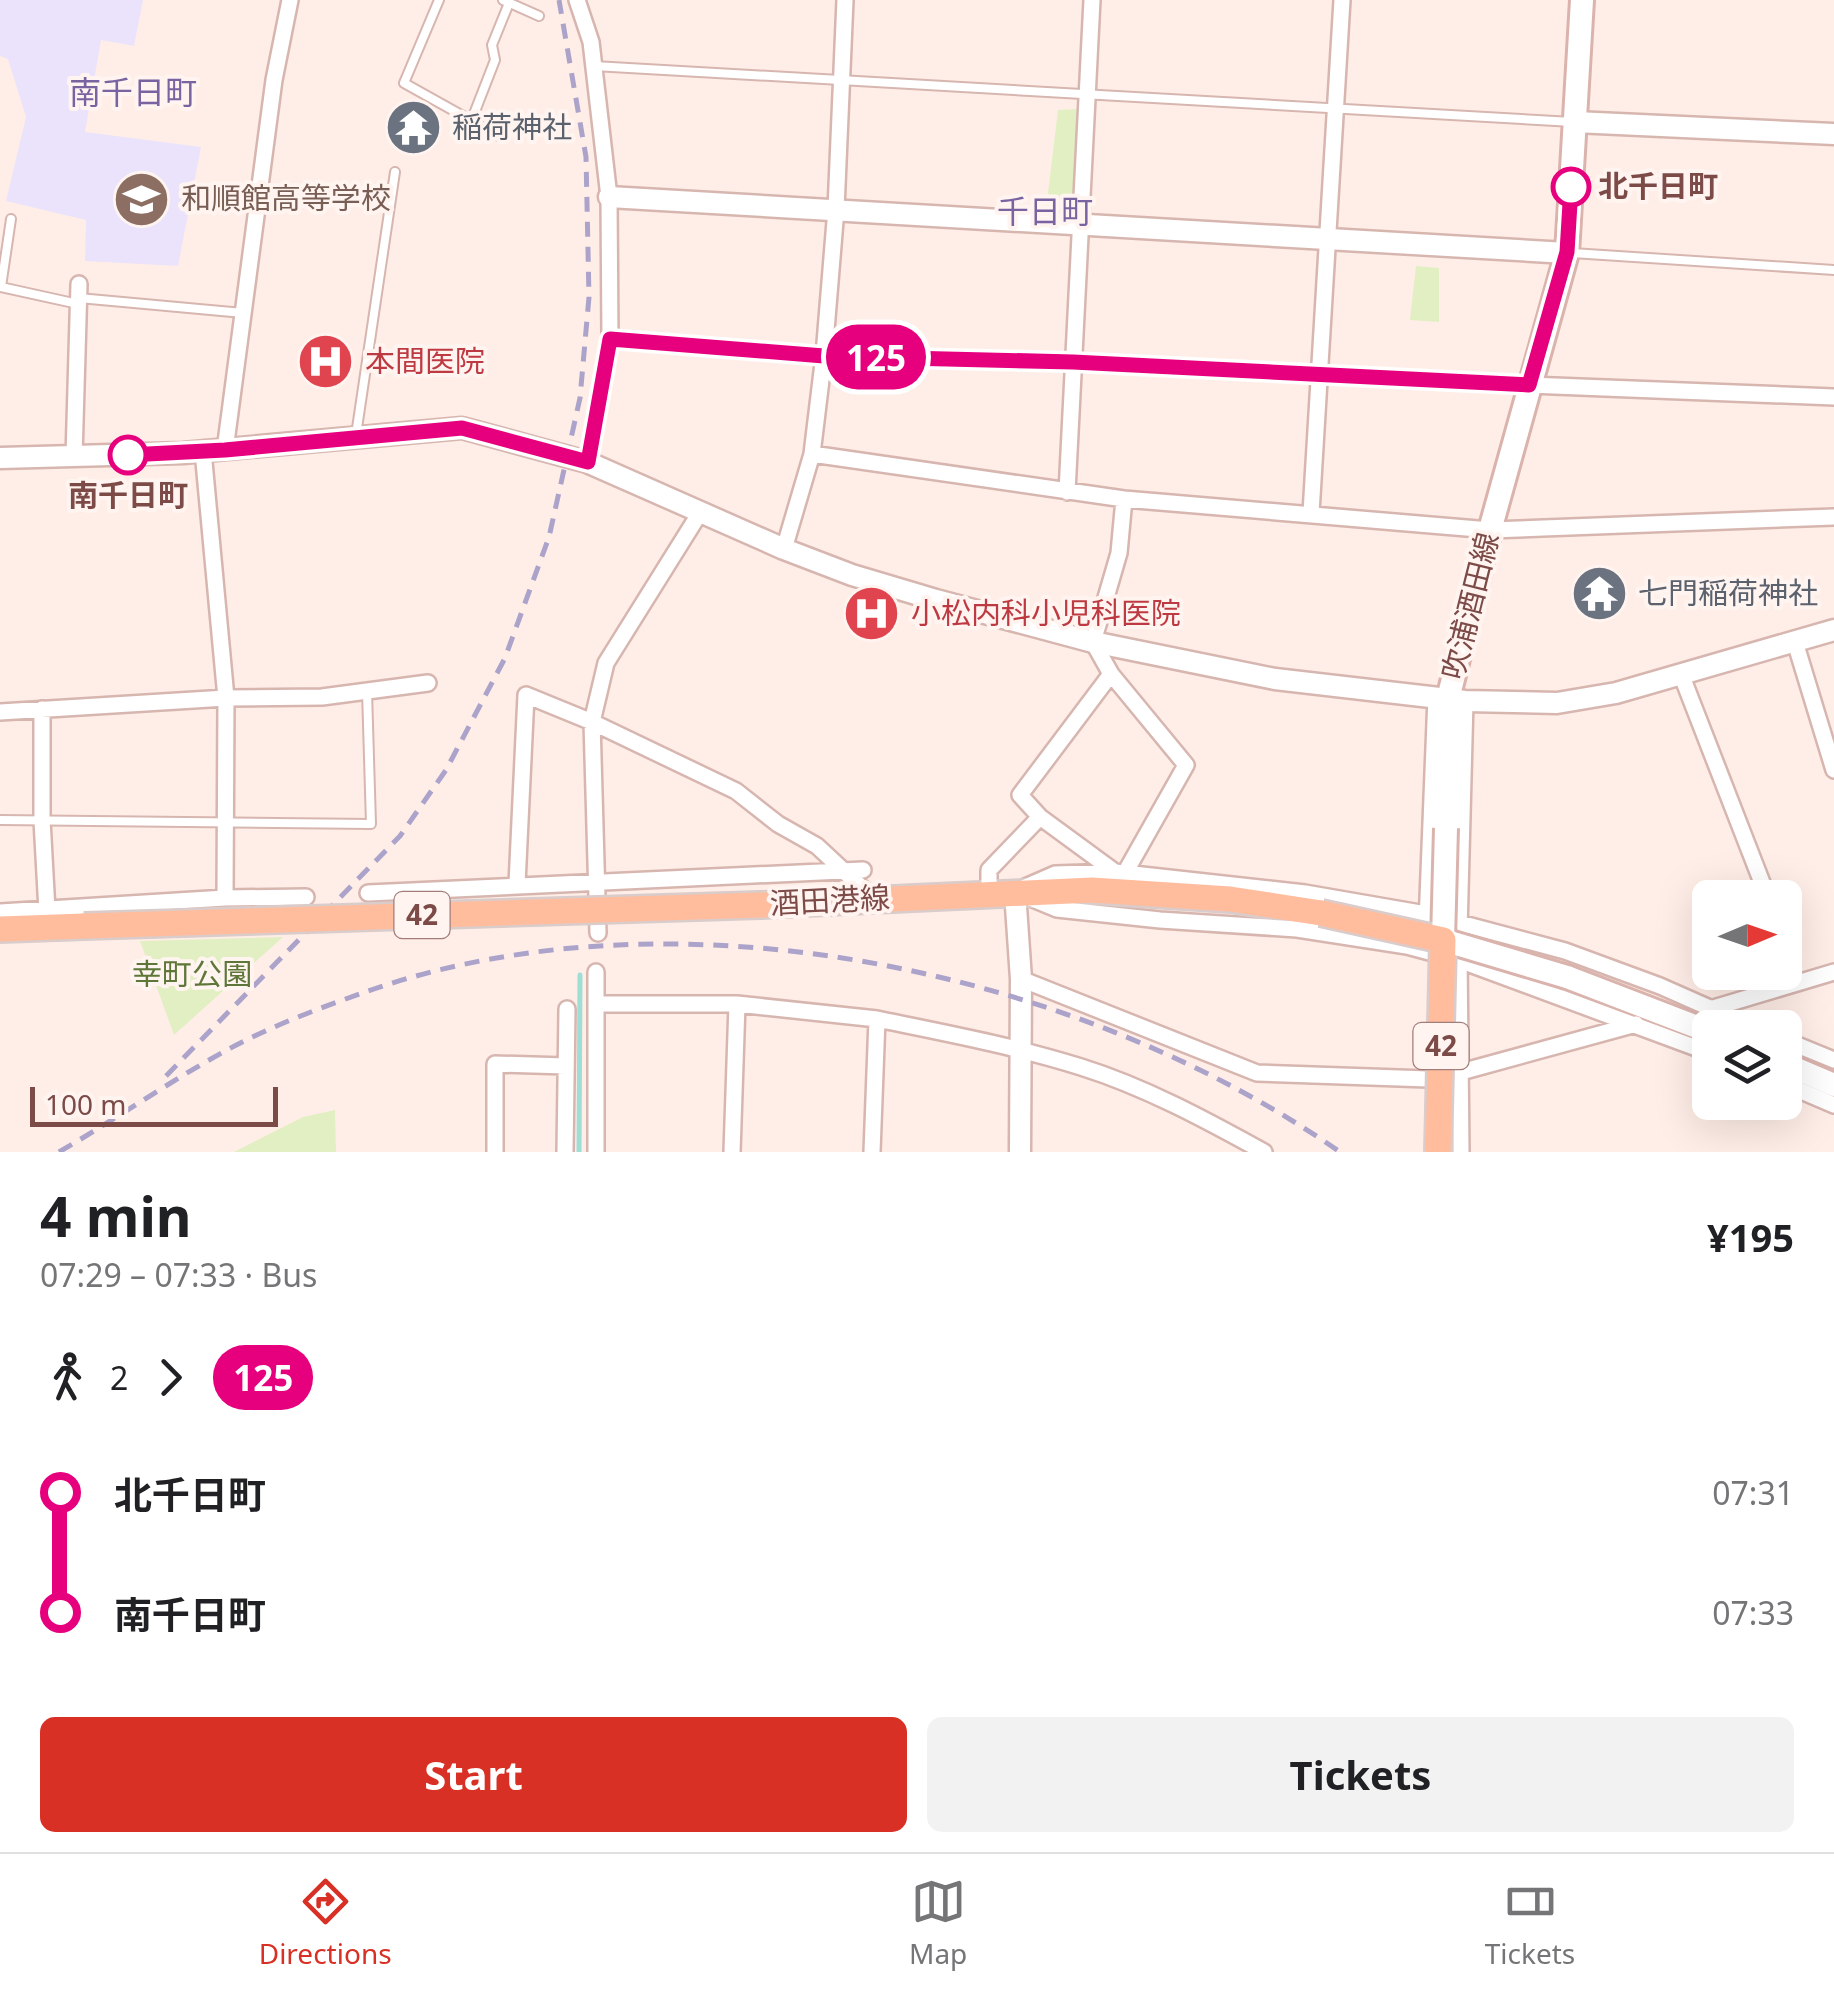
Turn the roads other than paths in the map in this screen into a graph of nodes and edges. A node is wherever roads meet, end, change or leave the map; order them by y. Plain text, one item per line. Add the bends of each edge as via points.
1 (290, 0) edge
2 (440, 0) edge
3 (577, 0) edge
4 (846, 0) edge
5 (1092, 0) edge
6 (1342, 0) edge
7 (1582, 0) edge
8 (506, 1) edge
9 (539, 16) dead end
10 (594, 66) junction
11 (841, 80) junction
12 (1087, 94) junction
13 (1336, 108) junction
14 (472, 119) junction
15 (1575, 122) junction
16 (1834, 134) edge
17 (499, 136) dead end
18 (395, 172) dead end
19 (609, 198) junction
20 (836, 209) junction
21 (11, 219) dead end
22 (1079, 224) junction
23 (1328, 238) junction
24 (1567, 252) junction
25 (1834, 270) edge
26 (78, 295) junction
27 (244, 313) junction
28 (610, 339) junction
29 (824, 356) junction
30 (1073, 362) junction
31 (1320, 374) junction
32 (1529, 385) junction
33 (1834, 397) edge
34 (356, 438) junction
35 (225, 450) junction
36 (203, 451) junction
37 (812, 454) junction
38 (74, 456) junction
39 (0, 458) edge
40 (588, 462) junction
41 (1067, 492) junction
42 (1124, 499) junction
43 (701, 510) junction
44 (1311, 513) junction
45 (1834, 516) edge
46 (1490, 530) junction
47 (784, 549) junction
48 (1834, 630) edge
49 (1093, 642) junction
50 (1794, 642) junction
51 (1111, 674) junction
52 (1682, 674) junction
53 (428, 682) dead end
54 (368, 691) junction
55 (226, 698) junction
56 (1450, 699) junction
57 (42, 709) junction
58 (0, 712) edge
59 (592, 722) junction
60 (1834, 770) edge
61 (1040, 817) junction
62 (0, 820) edge
63 (42, 820) junction
64 (225, 822) junction
65 (854, 872) junction
66 (1120, 873) junction
67 (1761, 880) edge
68 (596, 881) junction
69 (517, 884) junction
70 (368, 892) dead end
71 (1002, 892) junction
72 (225, 898) junction
73 (306, 898) dead end
74 (874, 899) junction
75 (47, 910) junction
76 (0, 912) edge
77 (1426, 914) junction
78 (0, 929) edge
79 (598, 933) dead end
80 (1448, 944) junction
81 (596, 972) dead end
82 (1834, 972) edge
83 (1802, 976) edge
84 (1021, 979) junction
85 (1761, 990) edge
86 (596, 1004) junction
87 (737, 1004) junction
88 (567, 1009) dead end
89 (1727, 1010) edge
90 (1692, 1011) edge
91 (1692, 1015) edge
92 (877, 1020) junction
93 (1636, 1024) junction
94 (1692, 1046) edge
95 (1802, 1047) edge
96 (1020, 1052) junction
97 (1834, 1060) edge
98 (566, 1066) junction
99 (1802, 1071) edge
100 (1461, 1072) junction
101 (1428, 1079) junction
102 (1834, 1085) edge
103 (1802, 1091) edge
104 (1834, 1105) edge
105 (566, 1110) junction
106 (596, 1111) junction
107 (495, 1152) edge
108 (565, 1152) edge
109 (596, 1152) edge
110 (732, 1152) edge
111 (872, 1152) edge
112 (1020, 1152) edge
113 (1264, 1152) edge
114 (1426, 1152) edge
115 (1438, 1152) edge
116 (1461, 1152) edge

1 - 27 street
2 - 14 lane via 404,84
3 - 10 street
4 - 11 street
5 - 12 street
6 - 13 street
7 - 15 main road, 吹浦酒田線
8 - 9 lane
8 - 14 lane via 492,45 495,60
10 - 11 lane
10 - 19 street
11 - 12 lane
11 - 20 street
12 - 13 lane
12 - 22 street
13 - 15 lane
13 - 23 street
14 - 17 lane
15 - 16 street
15 - 24 main road, 吹浦酒田線
18 - 34 lane
19 - 20 street
19 - 28 street
20 - 22 street
20 - 29 street
21 - 26 lane via 1,287
22 - 23 street
22 - 30 street
23 - 24 street
23 - 31 street
24 - 25 lane
24 - 32 main road, 吹浦酒田線
26 - 27 lane
26 - 38 street
27 - 35 street
28 - 29 lane
28 - 40 street
29 - 30 lane
29 - 37 street
30 - 31 lane
30 - 41 street
31 - 32 lane
31 - 44 street
32 - 33 street
32 - 46 main road, 吹浦酒田線
34 - 35 street
34 - 40 street via 462,428
35 - 36 street
36 - 38 street
36 - 55 street
37 - 41 street
37 - 47 street
38 - 39 street
40 - 43 street
41 - 42 street
42 - 44 street
42 - 49 street via 1119,553
43 - 47 street
43 - 59 street via 606,663
44 - 46 street
45 - 46 street
46 - 56 main road, 吹浦酒田線
47 - 49 street via 919,596
48 - 50 street
49 - 51 street
49 - 56 street via 1274,679
50 - 52 street
50 - 60 street
51 - 61 street via 1020,795
51 - 66 street via 1186,765
52 - 56 street via 1556,703
52 - 67 street
53 - 54 street
54 - 55 street
54 - 64 lane via 371,824
55 - 57 street
55 - 64 street
56 - 77 street
56 - 80 street
56 - 80 main road, 吹浦酒田線, bridge
57 - 58 street
57 - 63 street
59 - 65 street via 736,791
59 - 68 street
59 - 69 street via 526,694
61 - 66 street
61 - 71 street via 989,870
62 - 63 lane
63 - 64 lane
63 - 75 street
64 - 72 street
65 - 68 street
65 - 74 street
66 - 71 street via 1055,874
66 - 77 street via 1305,892
68 - 69 street
68 - 79 street
69 - 70 street
71 - 74 main road, 酒田港線 / 42
71 - 80 street via 1057,909
71 - 80 main road, 酒田港線 / 42, bridge via 1230,899
71 - 84 street
72 - 73 street
72 - 75 street
74 - 78 main road, 酒田港線 / 42, bridge
75 - 76 street
77 - 80 street
77 - 80 street
80 - 90 street via 1565,950
80 - 91 main road, bridge
80 - 93 street
80 - 100 street
80 - 101 street
80 - 115 main road, 42, bridge
81 - 86 street
82 - 83 street
84 - 96 street
84 - 101 street via 1256,1073
85 - 89 street
86 - 87 street
86 - 106 street
87 - 92 street
87 - 110 street
88 - 98 street
92 - 96 street
92 - 111 street
93 - 94 street
93 - 100 street
95 - 97 street
96 - 112 street
96 - 113 street via 1146,1093
98 - 105 street
98 - 107 street via 495,1064
99 - 102 main road
100 - 116 street
101 - 114 street
103 - 104 street
105 - 106 street
105 - 108 street
106 - 109 street

